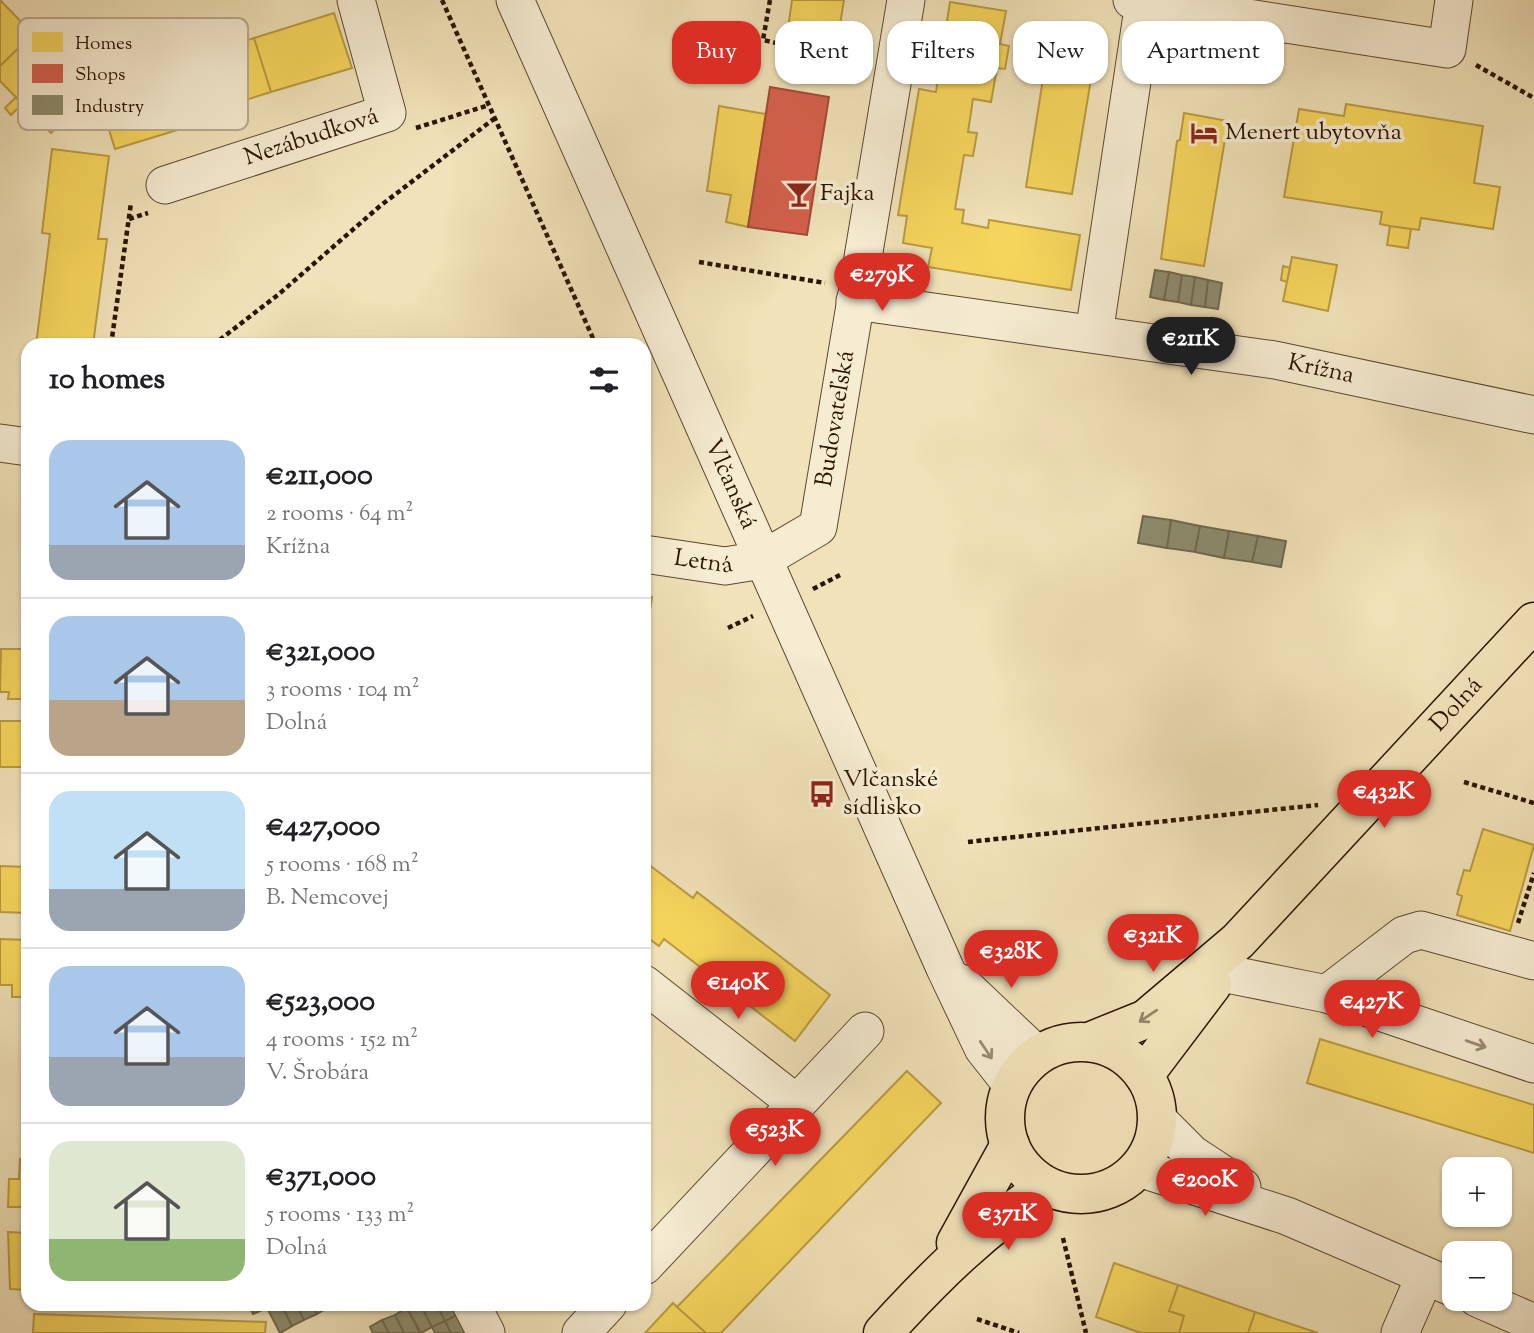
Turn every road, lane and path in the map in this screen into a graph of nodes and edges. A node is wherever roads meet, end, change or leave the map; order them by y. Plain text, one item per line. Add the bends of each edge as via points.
1 (356, 0) edge
2 (442, 0) edge
3 (515, 0) edge
4 (770, 0) edge
5 (906, 0) edge
6 (1454, 0) edge
7 (1138, 1) edge
8 (775, 43) edge
9 (1447, 49) junction
10 (1534, 98) edge
11 (495, 118) junction
12 (165, 185) dead end
13 (131, 203) dead end
14 (699, 261) dead end
15 (846, 293) junction
16 (1094, 334) junction
17 (112, 338) edge
18 (222, 338) edge
19 (593, 338) edge
20 (1534, 415) edge
21 (0, 443) edge
22 (21, 446) edge
23 (651, 555) edge
24 (762, 560) junction
25 (840, 575) dead end
26 (808, 591) dead end
27 (757, 615) dead end
28 (1534, 622) edge
29 (728, 628) dead end
30 (1464, 782) dead end
31 (1534, 803) edge
32 (1319, 805) dead end
33 (968, 842) dead end
34 (1534, 873) edge
35 (1230, 957) junction
36 (1521, 957) edge
37 (945, 968) junction
38 (651, 989) edge
39 (1327, 994) junction
40 (865, 1031) dead end
41 (1089, 1042) junction
42 (1037, 1055) junction
43 (1534, 1064) edge
44 (1144, 1075) junction
45 (1012, 1085) junction
46 (796, 1103) junction
47 (1157, 1119) junction
48 (1010, 1145) junction
49 (1139, 1168) junction
50 (1047, 1187) junction
51 (1287, 1216) junction
52 (1063, 1238) dead end
53 (651, 1258) edge
54 (937, 1275) junction
55 (1440, 1282) edge
56 (475, 1311) edge
57 (601, 1311) edge
58 (1507, 1311) edge
59 (977, 1319) dead end
60 (1534, 1323) edge
61 (486, 1333) edge
62 (581, 1333) edge
63 (883, 1333) edge
64 (1019, 1333) edge
65 (1086, 1333) edge
66 (1400, 1333) edge

1 - 12 street, Nezábudková via 387,113
2 - 11 path
3 - 24 street, Vlčanská
4 - 8 path via 763,40
5 - 15 street, Budovateľská
6 - 9 street
7 - 9 street
7 - 16 street
9 - 10 path
11 - 18 path via 380,206
11 - 19 path
13 - 17 path
14 - 15 path
15 - 16 street, Krížna
15 - 24 street, Budovateľská via 818,527
16 - 20 street, Krížna via 1275,360
21 - 22 street
23 - 24 street, Letná via 725,566
24 - 37 street, Vlčanská
25 - 26 path
27 - 29 path
28 - 35 main road, Dolná
30 - 31 path
32 - 33 path
34 - 36 path
35 - 39 street
35 -> 41 main road, Dolná via 1146,1019
35 - 44 main road, Dolná
36 - 39 street via 1421,930 1404,935
37 - 42 street, Vlčanská
37 -> 45 street, Vlčanská via 983,1048
38 - 46 street
39 -> 43 street
40 - 46 street
41 - 42 main road via 1055,1046
41 - 44 main road via 1129,1059
42 - 45 main road
44 - 47 main road via 1154,1096
45 - 48 main road via 1005,1109
46 - 53 street
47 - 49 main road via 1153,1145
47 - 51 street via 1192,1154
48 - 50 main road via 1019,1162
48 - 54 main road
49 - 50 main road via 1120,1184 1097,1193 1072,1194
49 - 51 street
50 - 54 main road via 1010,1210
51 - 55 street
52 - 65 path
54 - 63 main road
55 - 66 street
56 - 61 street
57 - 62 street
58 - 60 street
59 - 64 path

